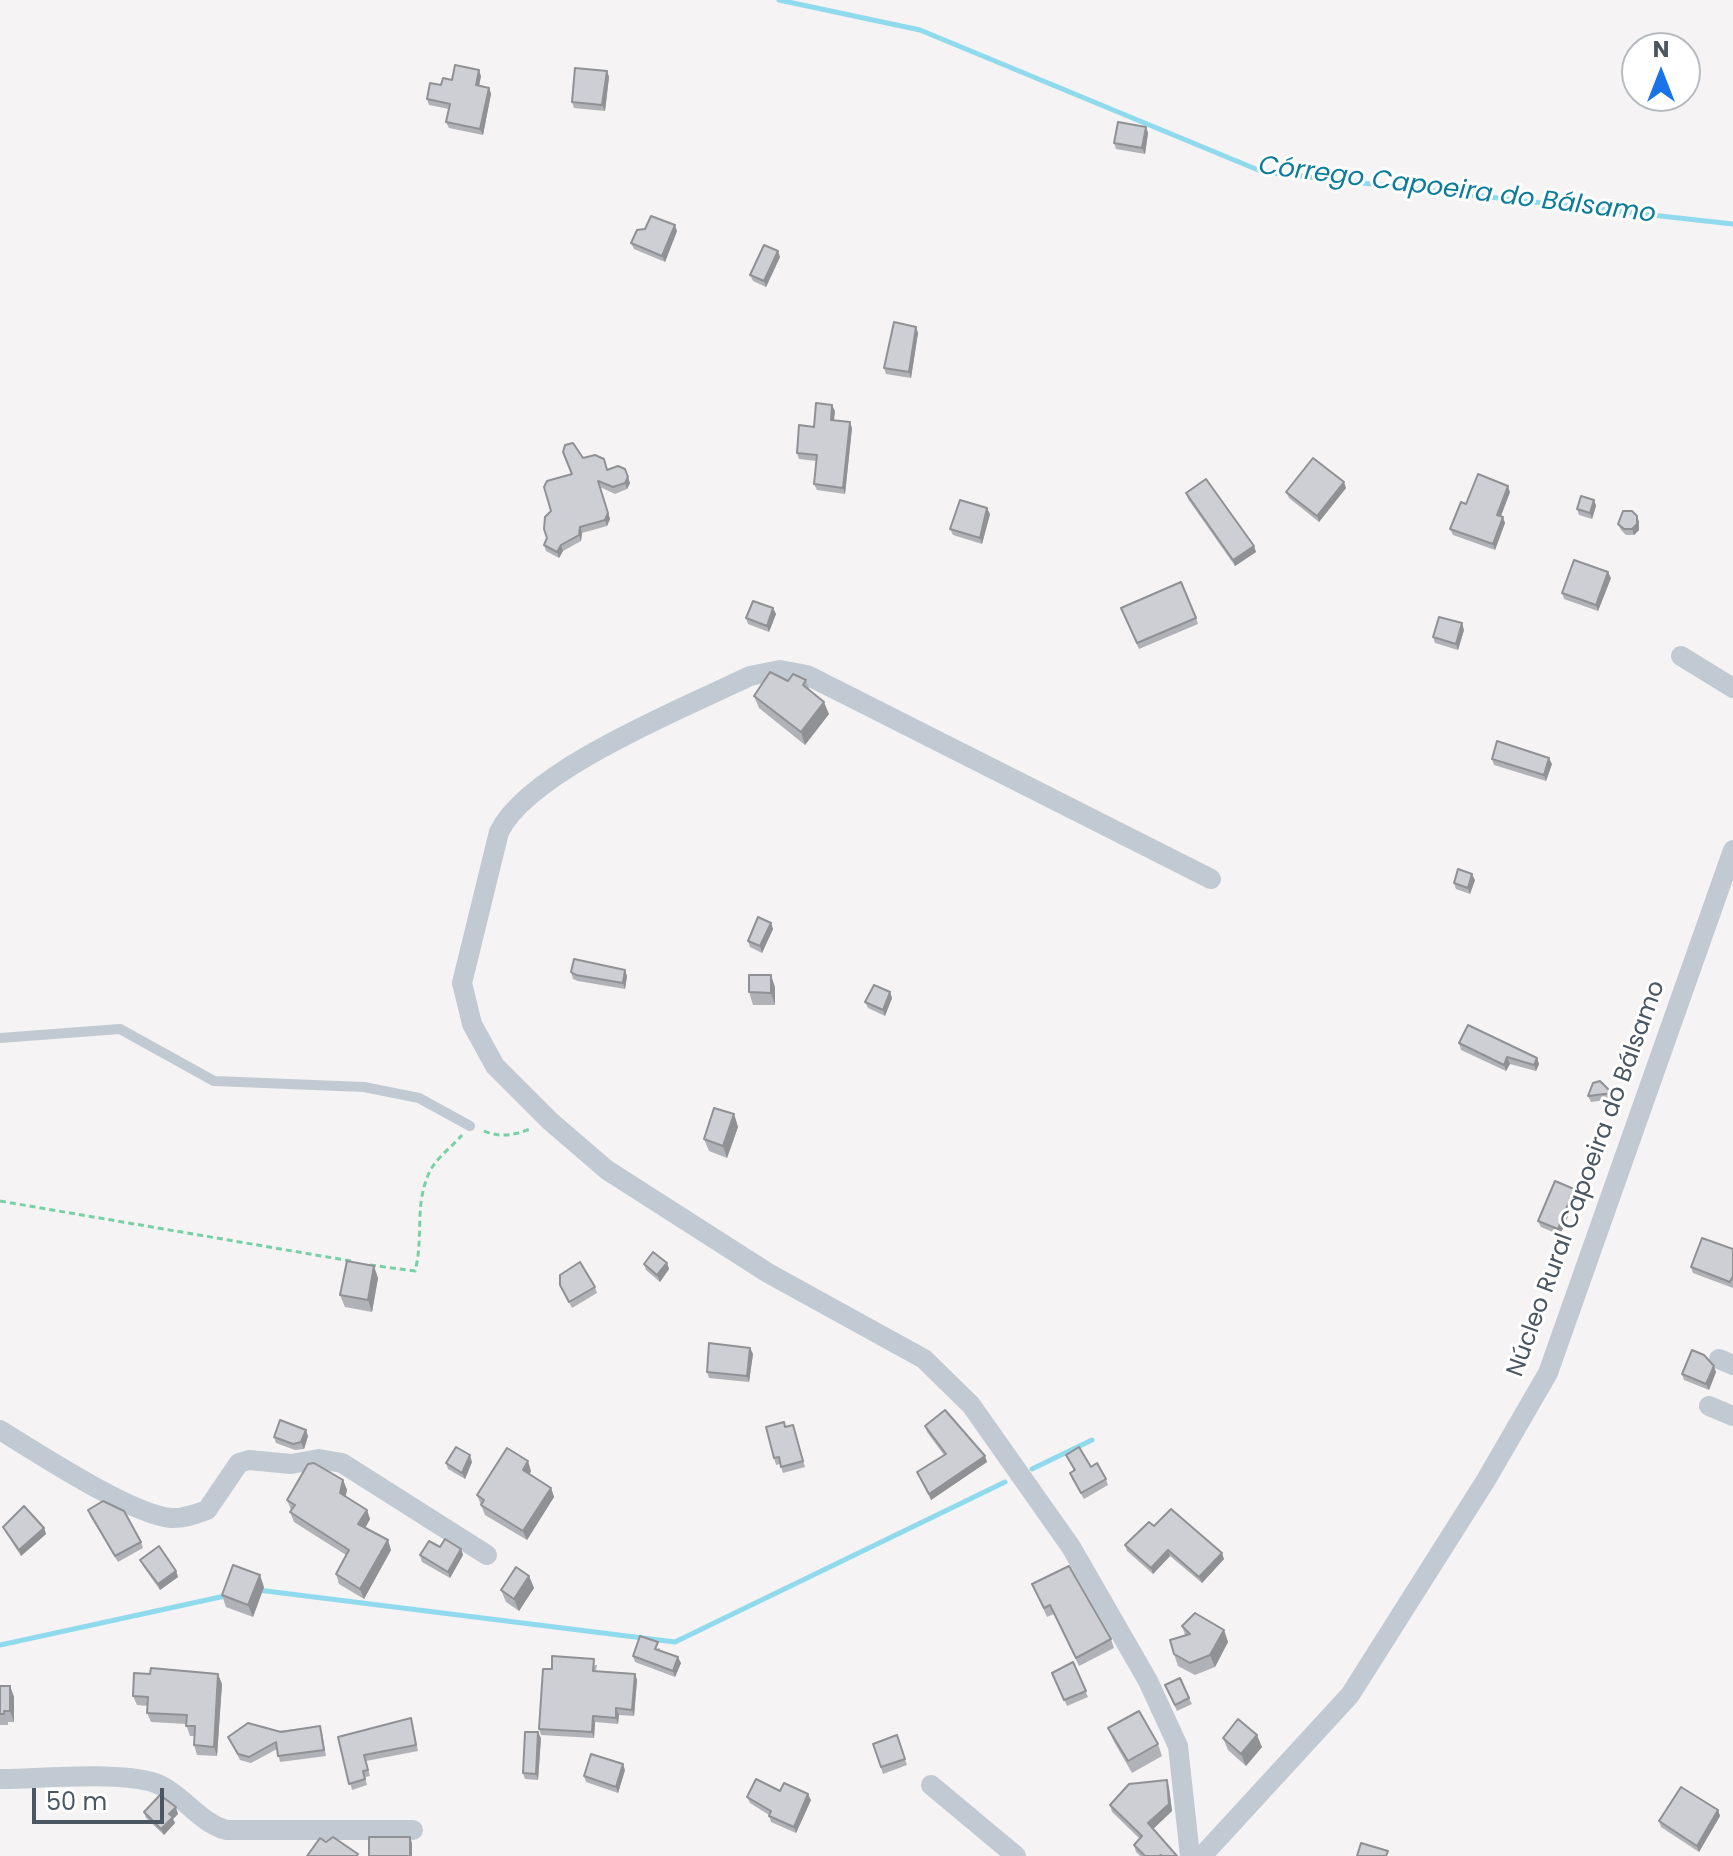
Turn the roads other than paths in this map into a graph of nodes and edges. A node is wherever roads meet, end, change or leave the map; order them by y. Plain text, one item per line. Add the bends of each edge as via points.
1 (1681, 656) dead end
2 (1733, 688) edge
3 (1733, 850) edge
4 (1211, 879) dead end
5 (0, 1038) edge
6 (470, 1126) road end
7 (1709, 1406) dead end
8 (1733, 1416) edge
9 (0, 1430) edge
10 (487, 1555) dead end
11 (0, 1779) edge
12 (931, 1785) dead end
13 (413, 1830) dead end
14 (1016, 1856) edge
15 (1190, 1856) edge
16 (1202, 1856) edge

1 - 2 street
3 - 16 street, Núcleo Rural Capoeira do Bálsamo via 1548,1373 1350,1695
4 - 15 street via 807,675 780,670 750,676 544,782 515,807 499,832 462,996 495,1066 607,1170 768,1273 924,1359 971,1405 1071,1547 1148,1681 1178,1746
5 - 6 lane via 120,1029 214,1081 364,1087 419,1098
7 - 8 street
9 - 10 street via 101,1488 171,1518 207,1510 239,1463 331,1459
11 - 13 street via 152,1782 212,1826 226,1830
12 - 14 street

